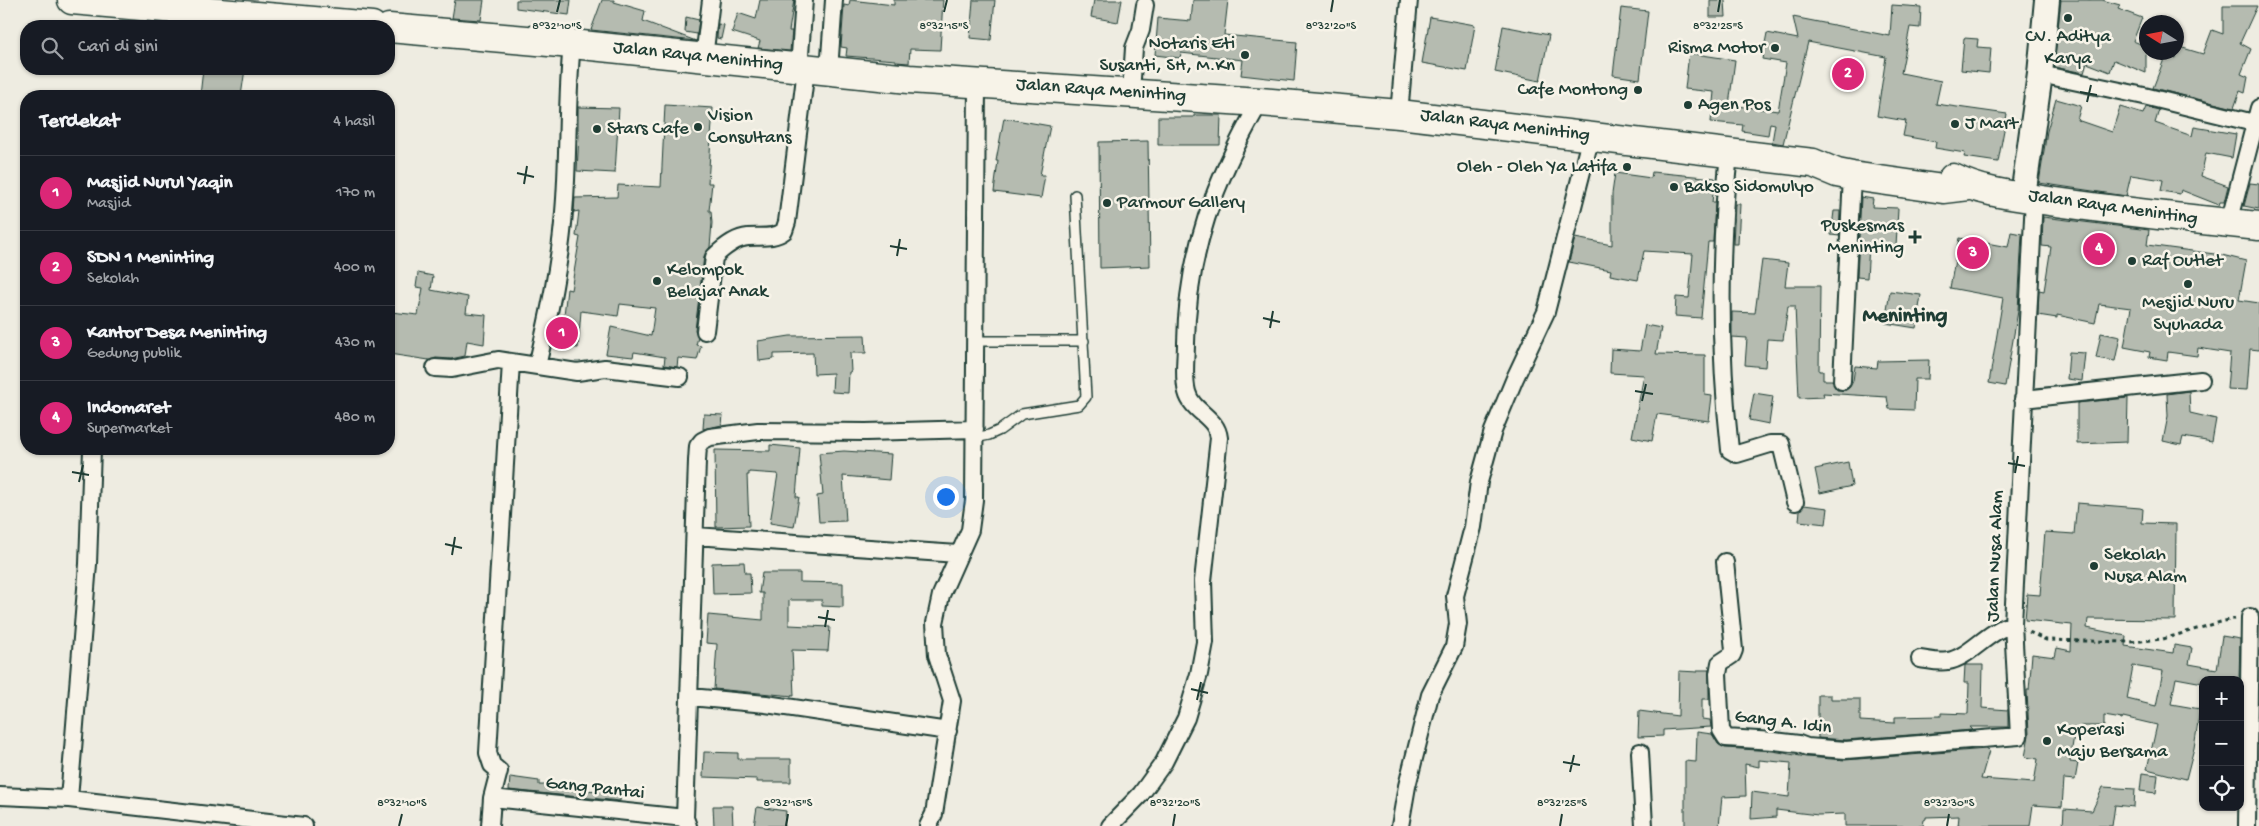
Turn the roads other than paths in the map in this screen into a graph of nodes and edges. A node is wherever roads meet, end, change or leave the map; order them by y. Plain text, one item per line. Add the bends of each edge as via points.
1 (72, 0) edge
2 (711, 0) edge
3 (804, 0) edge
4 (834, 0) edge
5 (1409, 0) edge
6 (2047, 0) edge
7 (1145, 5) dead end
8 (303, 20) edge
9 (395, 29) edge
10 (572, 44) junction
11 (704, 58) junction
12 (811, 70) junction
13 (2040, 74) junction
14 (977, 83) junction
15 (1132, 94) junction
16 (1260, 102) junction
17 (1399, 114) junction
18 (2257, 116) edge
19 (1591, 136) junction
20 (1729, 152) junction
21 (1813, 163) junction
22 (1852, 176) junction
23 (1968, 186) junction
24 (1075, 194) dead end
25 (2028, 197) junction
26 (2229, 223) junction
27 (2259, 226) edge
28 (705, 330) dead end
29 (975, 340) junction
30 (1084, 341) junction
31 (511, 362) junction
32 (536, 366) junction
33 (435, 368) dead end
34 (680, 377) dead end
35 (2201, 380) dead end
36 (1842, 381) dead end
37 (2023, 399) junction
38 (975, 433) junction
39 (92, 455) edge
40 (1795, 502) dead end
41 (695, 536) junction
42 (958, 554) junction
43 (1725, 562) dead end
44 (2250, 617) road end
45 (2013, 624) junction
46 (1920, 659) dead end
47 (690, 697) junction
48 (948, 731) junction
49 (2019, 736) joint
50 (1640, 752) dead end
51 (0, 796) edge
52 (492, 798) junction
53 (69, 799) junction
54 (687, 822) edge
55 (304, 826) edge
56 (490, 826) edge
57 (928, 826) edge
58 (1110, 826) edge
59 (1400, 826) edge
60 (1644, 826) edge
61 (2247, 826) edge

1 - 8 highway
2 - 11 street
3 - 12 street
4 - 12 street
5 - 17 street
6 - 13 main road
7 - 15 street via 1134,48
9 - 10 highway, Jalan Raya Meninting
10 - 11 highway, Jalan Raya Meninting
10 - 32 street via 563,221 553,298
11 - 12 highway, Jalan Raya Meninting
12 - 14 highway, Jalan Raya Meninting
12 - 28 street via 784,231 778,235 738,240 714,257
13 - 18 street
13 - 25 main road
14 - 15 highway, Jalan Raya Meninting
14 - 29 street
15 - 16 highway, Jalan Raya Meninting
16 - 17 highway, Jalan Raya Meninting
16 - 58 street via 1234,147 1215,190 1200,235 1188,292 1187,394 1215,424 1219,438 1203,581 1205,642 1199,674 1186,718 1164,762 1141,794
17 - 19 highway, Jalan Raya Meninting
18 - 26 street
19 - 20 highway, Jalan Raya Meninting
19 - 59 street via 1546,312 1493,431 1455,596 1458,624 1454,647 1430,695
20 - 21 highway, Jalan Raya Meninting
20 - 40 street via 1721,280 1730,450 1737,454 1781,444
21 - 22 highway, Jalan Raya Meninting
21 - 23 highway, Jalan Raya Meninting via 1847,159 1946,175
22 - 23 highway, Jalan Raya Meninting via 1943,189
22 - 36 street
23 - 25 highway, Jalan Raya Meninting
24 - 30 lane
25 - 26 highway, Jalan Raya Meninting via 2128,213
25 - 37 street, Jalan Nusa Alam
26 - 27 highway, Jalan Raya Meninting
29 - 30 lane
29 - 38 street
30 - 38 lane via 1084,402 1079,406 1022,414 989,435
31 - 32 street
31 - 33 street via 489,361 452,369
31 - 52 street via 488,753 492,765 499,771
32 - 34 street via 577,372 605,368
35 - 37 street
37 - 45 street, Jalan Nusa Alam
38 - 41 street via 758,431 710,437 698,446
38 - 42 street via 970,530
39 - 53 street via 88,564
41 - 42 street
41 - 47 street
42 - 48 street via 941,595 935,623 937,655 952,702
43 - 49 street, Gang A. Idin via 1734,650 1720,663 1718,674 1720,730 1726,738 1846,750
44 - 61 street
45 - 46 street via 1994,631 1950,661
45 - 49 street, Jalan Nusa Alam
47 - 48 street via 766,704
47 - 54 street
48 - 57 street via 934,814
50 - 60 street
51 - 53 street
52 - 54 street, Gang Pantai
52 - 56 street
53 - 55 street

